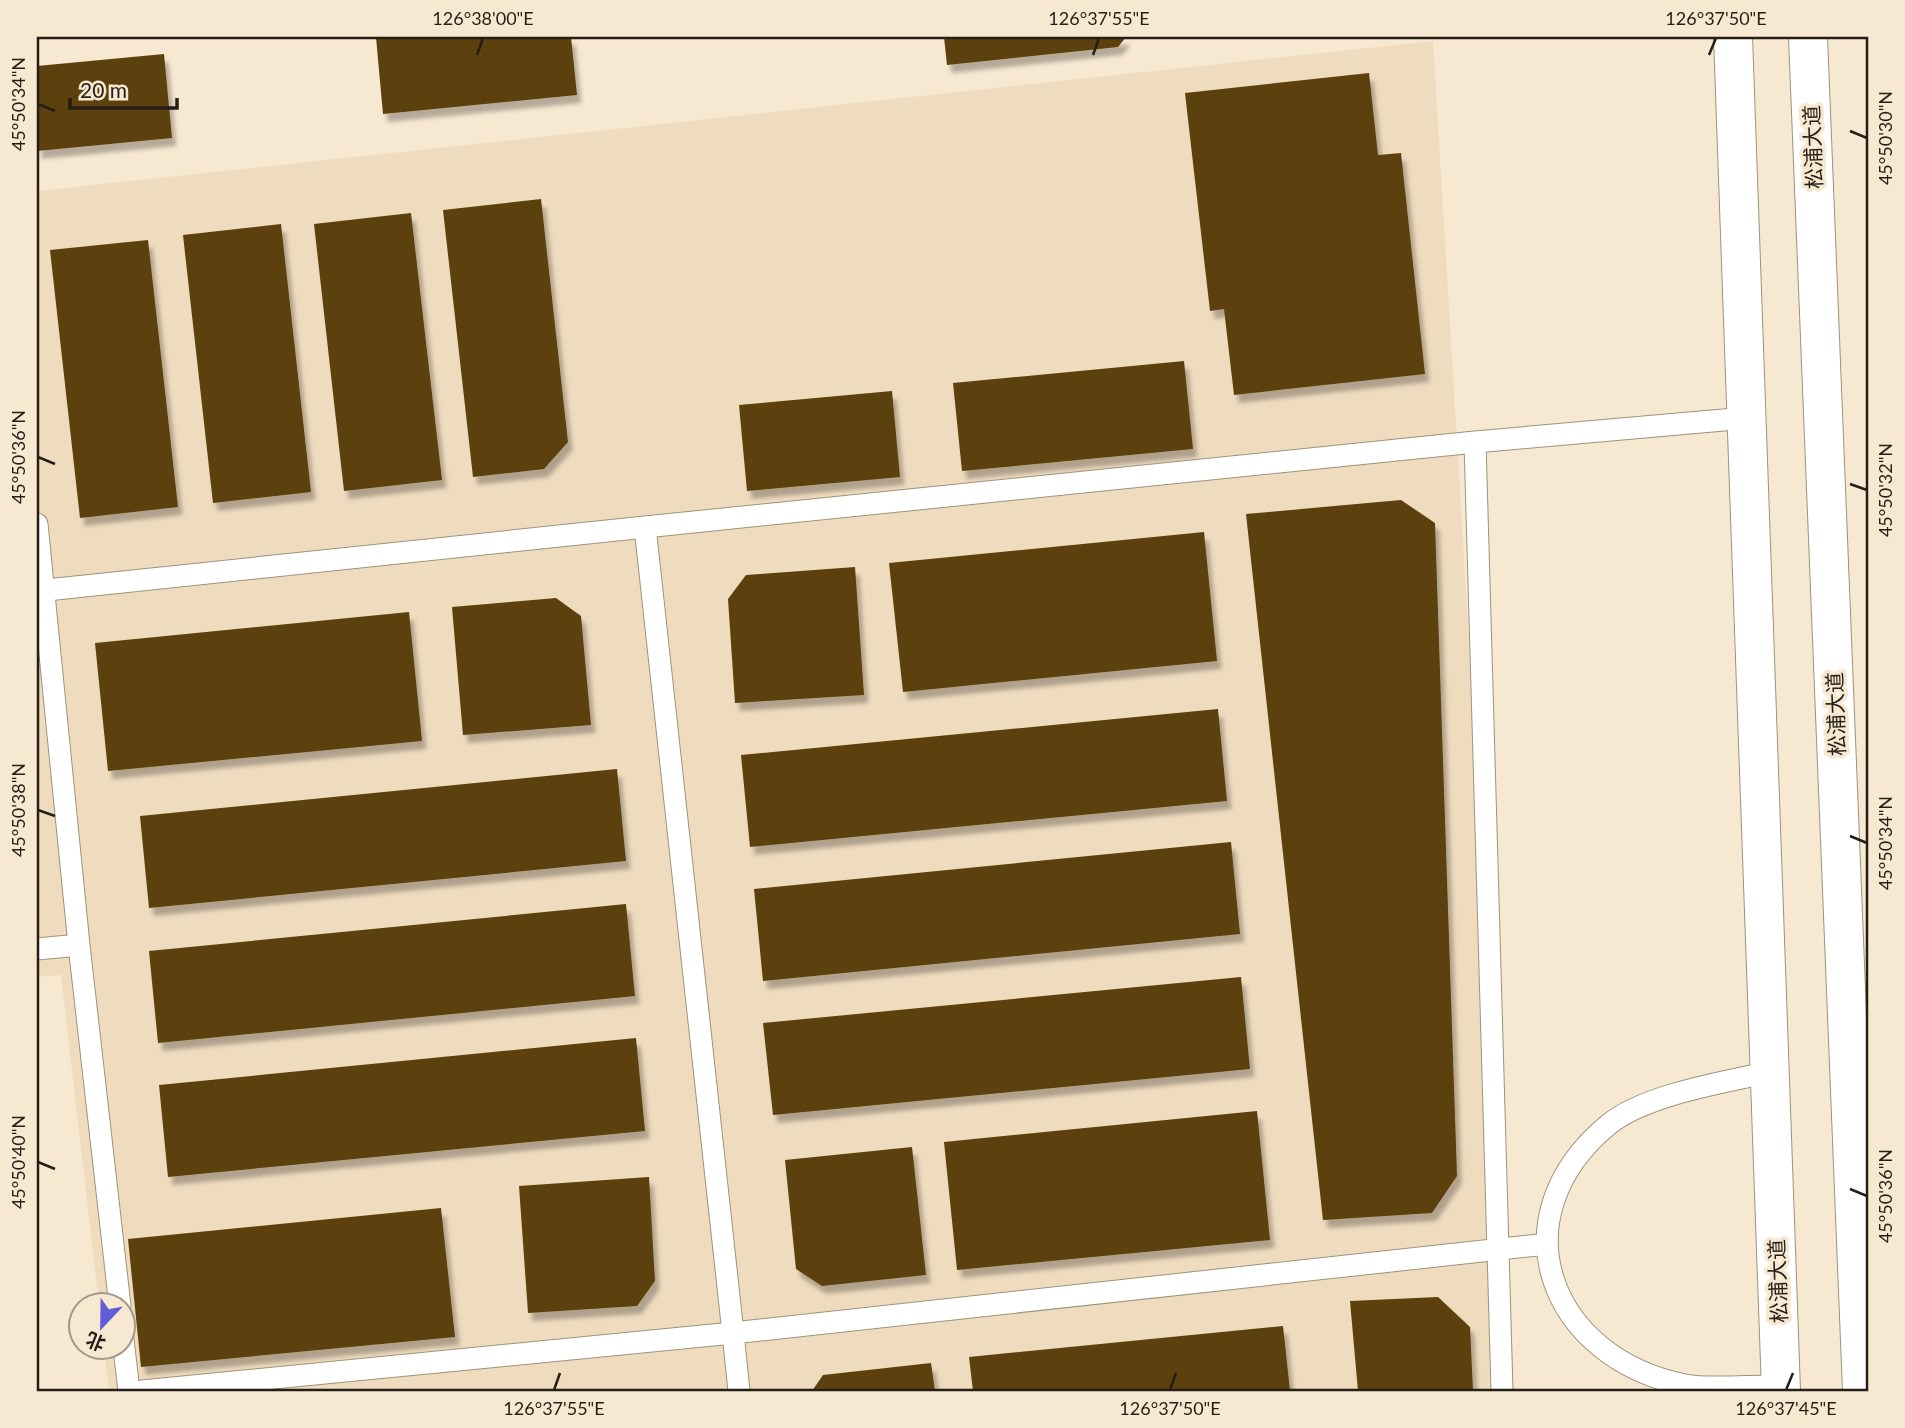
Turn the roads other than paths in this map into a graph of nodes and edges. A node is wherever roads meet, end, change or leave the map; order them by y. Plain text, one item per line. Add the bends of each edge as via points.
1 (1733, 37) edge
2 (1808, 37) edge
3 (1746, 418) junction
4 (1475, 442) junction
5 (37, 524) edge
6 (645, 527) junction
7 (41, 591) edge
8 (79, 945) junction
9 (37, 949) edge
10 (1770, 1072) junction
11 (1547, 1244) junction
12 (1496, 1250) junction
13 (118, 1292) edge
14 (733, 1333) junction
15 (126, 1362) edge
16 (1781, 1389) edge
17 (129, 1391) edge
18 (142, 1391) edge
19 (739, 1391) edge
20 (1502, 1391) edge
21 (1862, 1391) edge

1 - 3 highway, 松浦大道
2 - 21 highway, 松浦大道
3 - 4 lane
3 - 10 highway, 松浦大道
4 - 6 lane
4 - 12 lane
5 - 7 lane
6 - 7 lane
6 - 14 lane
7 - 8 lane
8 - 9 lane
8 - 13 lane
10 - 11 lane via 1665,1096 1609,1123 1571,1166 1552,1204
10 - 16 highway, 松浦大道
11 - 12 lane
11 - 16 lane via 1552,1279 1569,1313 1591,1341 1628,1364 1686,1385
12 - 14 lane
12 - 20 lane
14 - 18 lane
14 - 19 lane
15 - 17 lane

